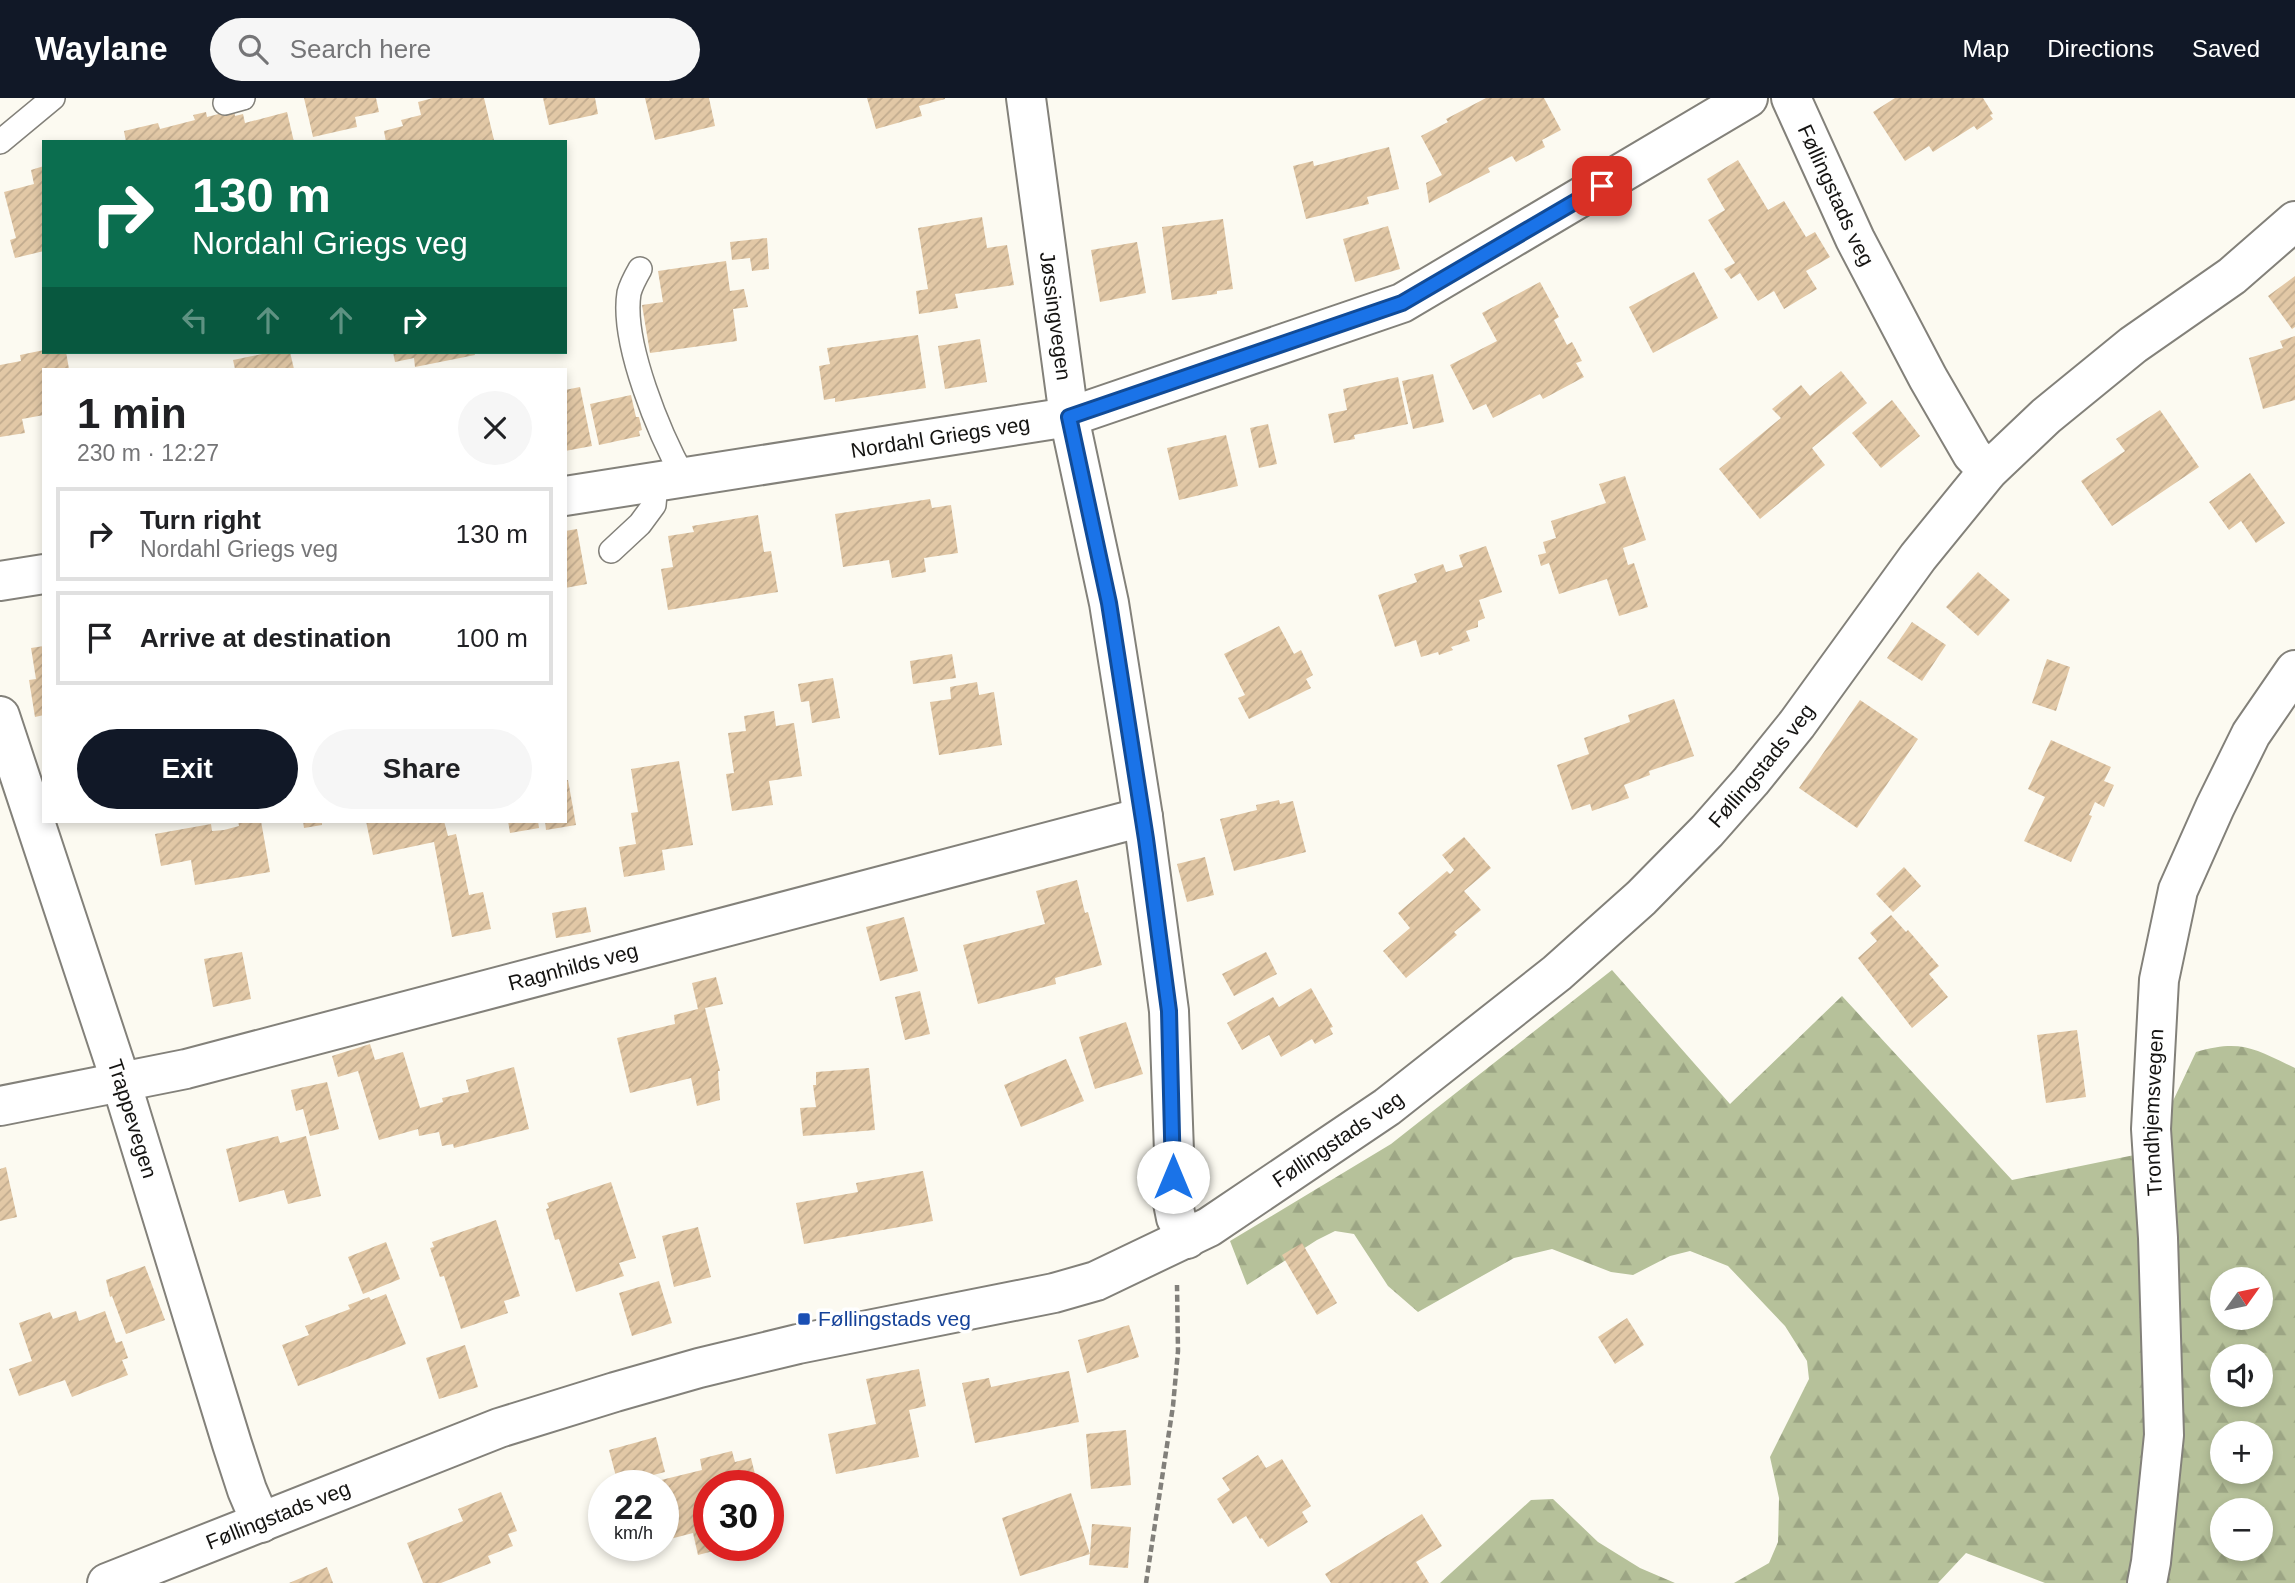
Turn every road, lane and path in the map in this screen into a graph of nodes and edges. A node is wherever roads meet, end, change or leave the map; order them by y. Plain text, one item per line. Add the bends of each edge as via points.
1 (53, 98) edge
2 (1026, 98) edge
3 (1748, 98) edge
4 (1791, 98) edge
5 (0, 142) edge
6 (2295, 221) edge
7 (640, 268) dead end
8 (1069, 417) junction
9 (1988, 471) junction
10 (670, 481) junction
11 (567, 496) edge
12 (611, 551) dead end
13 (42, 574) edge
14 (0, 581) edge
15 (2295, 670) edge
16 (0, 716) edge
17 (1143, 817) junction
18 (121, 1082) junction
19 (0, 1106) edge
20 (1187, 1239) junction
21 (261, 1523) junction
22 (107, 1583) edge
23 (1146, 1583) edge
24 (2147, 1583) edge

1 - 5 lane
2 - 8 street, Jøssingvegen
3 - 8 street, Nordahl Griegs veg via 1402,303
4 - 9 street, Føllingstads veg via 1855,239 1922,366 1972,454
6 - 9 street, Føllingstads veg via 2232,275 2133,345
7 - 10 lane via 629,293 630,327 642,382 664,442
8 - 10 street, Nordahl Griegs veg
8 - 17 street, Jøssingvegen via 1109,603
9 - 20 street, Føllingstads veg via 1918,557 1759,772 1641,898 1557,973 1387,1107
10 - 11 street, Nordahl Griegs veg
10 - 12 lane via 639,524
13 - 14 street
15 - 24 street, Trondhjemsvegen via 2251,734 2178,890 2159,980 2151,1129 2164,1435
16 - 18 street, Trappevegen
17 - 18 street, Ragnhilds veg via 186,1069
17 - 20 street, Jøssingvegen via 1169,1011 1173,1203
18 - 19 street, Ragnhilds veg
18 - 21 street, Trappevegen via 232,1444
20 - 21 street, Føllingstads veg via 1096,1281 1054,1293 798,1344 699,1367 575,1404 499,1428
20 - 23 path via 1177,1284 1174,1406
21 - 22 street, Føllingstads veg

